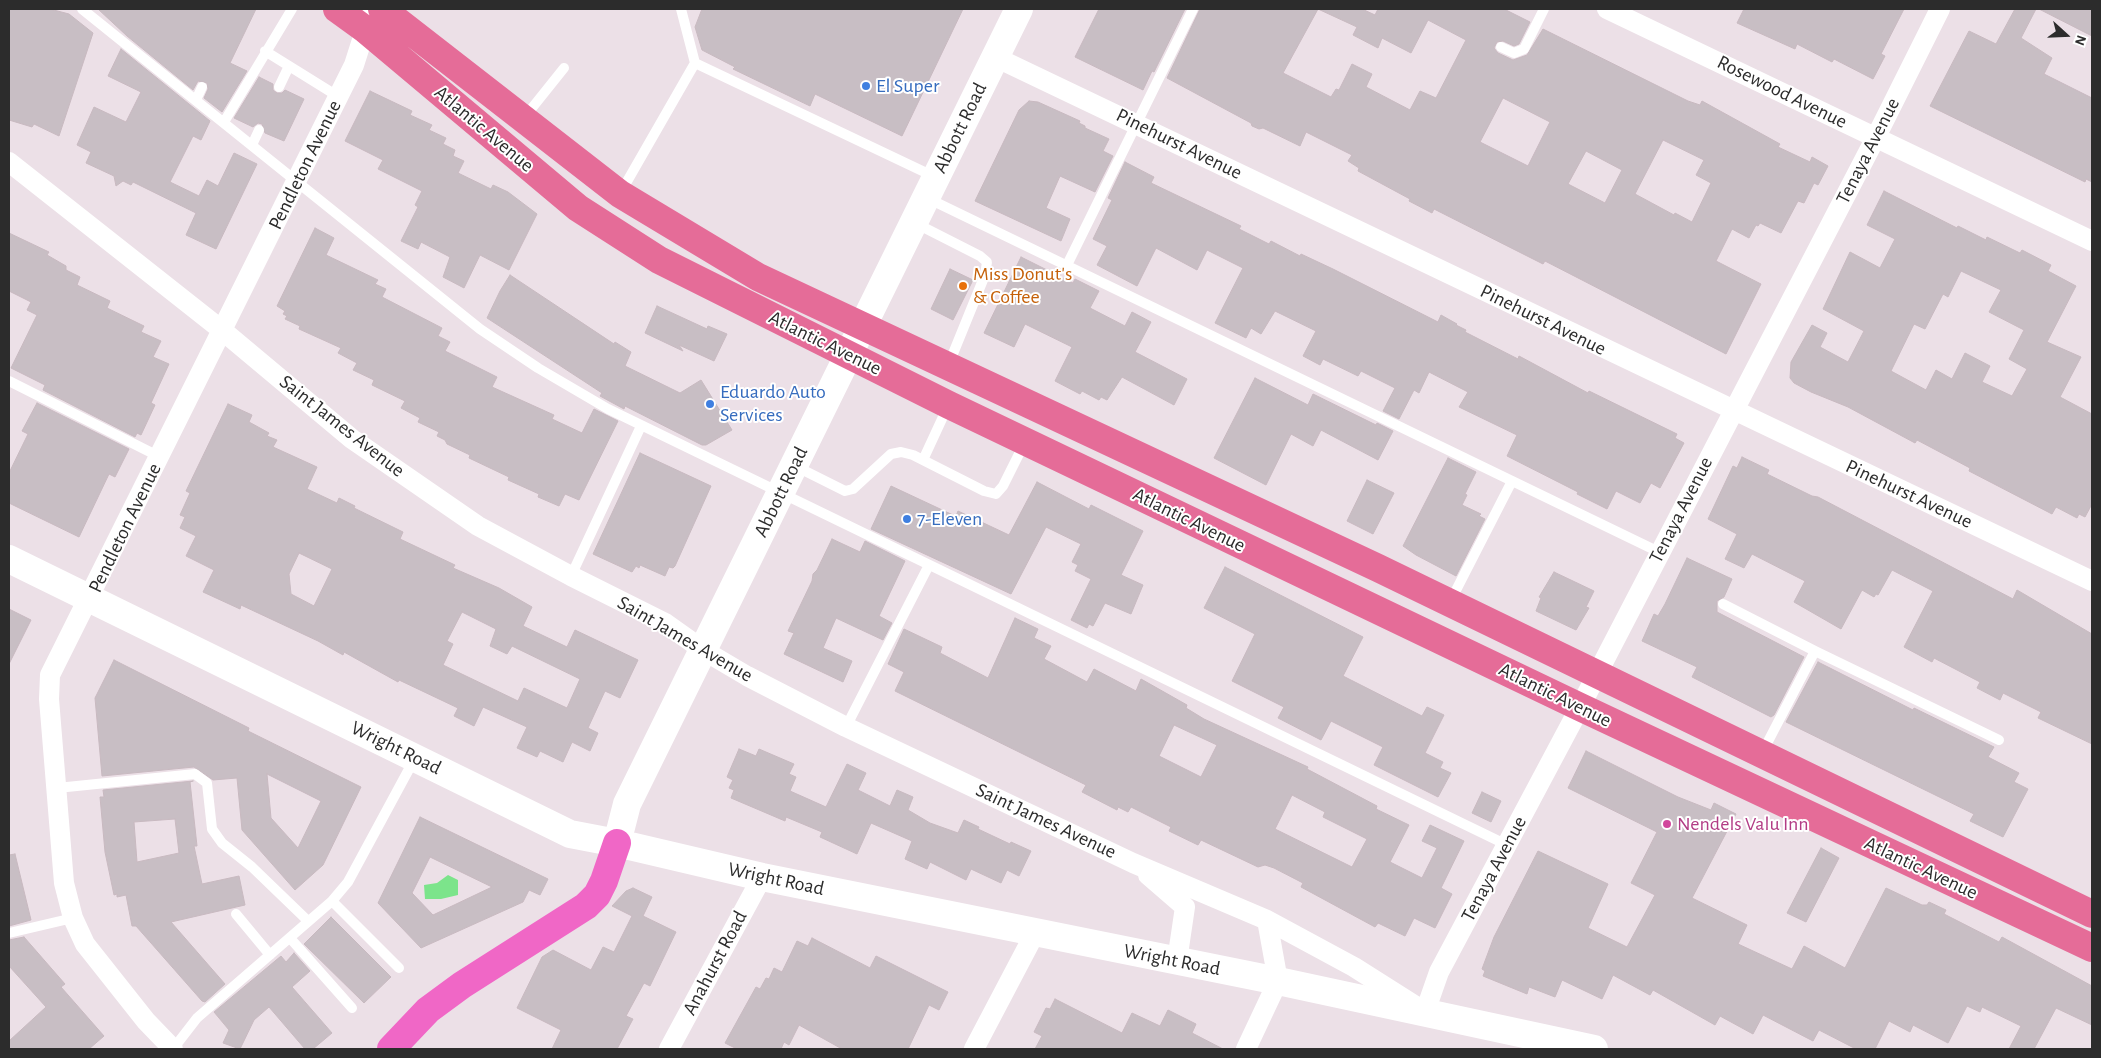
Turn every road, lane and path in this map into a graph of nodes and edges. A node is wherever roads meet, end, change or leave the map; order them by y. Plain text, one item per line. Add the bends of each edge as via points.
1 (82, 9) edge
2 (292, 9) edge
3 (337, 9) edge
4 (382, 9) edge
5 (680, 9) edge
6 (1019, 9) edge
7 (1193, 9) edge
8 (1544, 9) edge
9 (1607, 9) edge
10 (1940, 9) edge
11 (369, 19) edge
12 (1502, 47) dead end
13 (266, 51) junction
14 (995, 57) junction
15 (695, 63) junction
16 (289, 66) junction
17 (564, 68) dead end
18 (202, 87) dead end
19 (279, 87) dead end
20 (339, 97) junction
21 (196, 100) junction
22 (524, 119) junction
23 (224, 122) junction
24 (1136, 123) junction
25 (260, 130) dead end
26 (1876, 137) junction
27 (252, 145) junction
28 (9, 162) edge
29 (297, 180) junction
30 (931, 188) junction
31 (620, 194) junction
32 (914, 222) junction
33 (2092, 241) edge
34 (1068, 265) junction
35 (863, 326) junction
36 (223, 331) junction
37 (849, 354) junction
38 (948, 367) junction
39 (9, 381) edge
40 (949, 405) junction
41 (1733, 411) junction
42 (641, 426) junction
43 (1026, 441) junction
44 (160, 457) junction
45 (922, 460) junction
46 (794, 466) junction
47 (1512, 481) junction
48 (780, 493) junction
49 (1660, 552) junction
50 (9, 559) edge
51 (929, 565) junction
52 (571, 576) junction
53 (2092, 581) edge
54 (90, 598) junction
55 (1450, 603) junction
56 (1723, 604) dead end
57 (703, 650) junction
58 (1815, 651) junction
59 (1596, 675) junction
60 (1580, 707) junction
61 (846, 727) junction
62 (1999, 740) dead end
63 (1761, 754) junction
64 (415, 758) junction
65 (57, 788) junction
66 (617, 843) junction
67 (1507, 845) junction
68 (1133, 863) junction
69 (762, 877) junction
70 (332, 901) junction
71 (236, 914) dead end
72 (2092, 914) edge
73 (73, 918) junction
74 (1267, 920) junction
75 (308, 921) junction
76 (9, 933) edge
77 (1035, 933) junction
78 (290, 938) junction
79 (2092, 948) edge
80 (270, 955) junction
81 (1177, 961) junction
82 (399, 968) dead end
83 (1278, 980) junction
84 (352, 1008) dead end
85 (1425, 1012) junction
86 (1536, 1044) edge
87 (173, 1049) edge
88 (390, 1049) edge
89 (669, 1049) edge
90 (974, 1049) edge
91 (1246, 1049) edge
92 (1594, 1049) edge

1 - 21 lane
2 - 13 lane
3 - 11 main road, Atlantic Avenue
4 - 22 main road, Atlantic Avenue
5 - 15 lane
6 - 14 street, Abbott Road
7 - 24 lane
8 - 12 lane via 1524,49 1514,53
9 - 26 street, Rosewood Avenue
10 - 26 street, Tenaya Avenue
11 - 20 street, Pendleton Avenue
11 - 37 main road, Atlantic Avenue via 578,208 659,260
13 - 16 lane
13 - 23 lane
14 - 24 street, Pinehurst Avenue
14 - 30 street, Abbott Road
15 - 30 lane
15 - 31 lane
16 - 19 lane
16 - 20 lane
17 - 22 lane
18 - 21 lane
20 - 29 street, Pendleton Avenue
21 - 23 lane
22 - 31 main road, Atlantic Avenue
23 - 27 lane
24 - 34 lane
24 - 41 street, Pinehurst Avenue
25 - 27 lane
26 - 33 street, Rosewood Avenue
26 - 41 street, Tenaya Avenue
27 - 29 lane
28 - 36 street, Saint James Avenue
29 - 36 street, Pendleton Avenue
29 - 42 lane via 480,329 546,372
30 - 32 street, Abbott Road
30 - 34 lane
31 - 35 main road, Atlantic Avenue via 758,277
32 - 35 street, Abbott Road
32 - 38 lane via 987,262 985,275
34 - 47 lane
35 - 37 street, Abbott Road
35 - 38 main road, Atlantic Avenue
36 - 44 street, Pendleton Avenue
36 - 52 street, Saint James Avenue via 352,439 478,526
37 - 40 main road, Atlantic Avenue
37 - 46 street, Abbott Road
38 - 55 main road, Atlantic Avenue
39 - 44 lane
40 - 43 main road, Atlantic Avenue
40 - 45 lane
41 - 49 street, Tenaya Avenue
41 - 53 street, Pinehurst Avenue
42 - 48 lane
42 - 52 lane
43 - 45 lane via 996,494
43 - 60 main road, Atlantic Avenue
44 - 54 street, Pendleton Avenue
45 - 46 lane via 901,452 891,454 853,489 845,491
46 - 48 street, Abbott Road
47 - 49 lane
47 - 55 lane
48 - 51 lane
48 - 57 street, Abbott Road
49 - 59 street, Tenaya Avenue
50 - 54 street, Wright Road
51 - 61 lane
51 - 67 lane
52 - 57 street, Saint James Avenue via 666,623
54 - 64 street, Wright Road
54 - 65 street, Pendleton Avenue via 50,675
55 - 59 main road, Atlantic Avenue
56 - 58 lane
57 - 61 street, Saint James Avenue
57 - 66 street, Abbott Road via 627,804
58 - 62 lane
58 - 63 lane
59 - 60 street, Tenaya Avenue
59 - 63 main road, Atlantic Avenue
60 - 67 street, Tenaya Avenue
60 - 79 main road, Atlantic Avenue
61 - 68 street, Saint James Avenue
63 - 72 main road, Atlantic Avenue
64 - 66 street, Wright Road via 570,834
64 - 70 lane via 348,882
65 - 73 street, Pendleton Avenue via 64,883
65 - 75 lane via 195,774 207,783 212,829 222,843
66 - 69 street, Wright Road
66 - 88 highway via 604,881 586,906 462,985 428,1010
67 - 85 street, Tenaya Avenue via 1439,972
68 - 74 street, Saint James Avenue
68 - 81 street via 1186,907
69 - 77 street, Wright Road
69 - 89 street, Anahurst Road
70 - 75 lane
70 - 82 lane
71 - 80 lane
73 - 76 lane
73 - 87 street, Pendleton Avenue via 85,944 146,1022
74 - 83 street
74 - 85 street, Saint James Avenue via 1354,967
75 - 78 lane
77 - 81 street, Wright Road
77 - 90 street
78 - 80 lane
78 - 84 lane
80 - 87 lane via 197,1018
81 - 83 street, Wright Road
83 - 85 street, Wright Road
83 - 91 street
85 - 86 street, Wright Road
86 - 92 street, Wright Road

